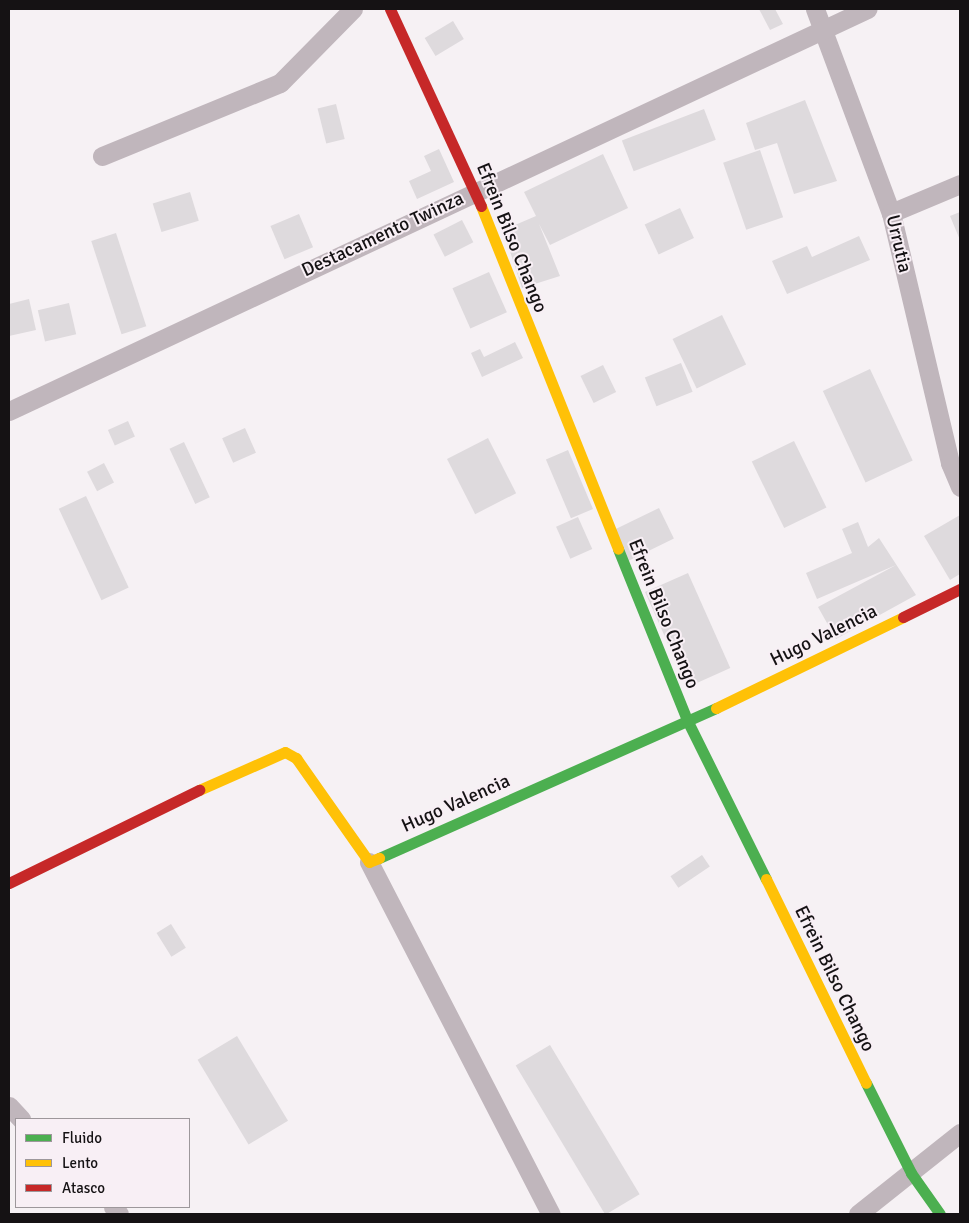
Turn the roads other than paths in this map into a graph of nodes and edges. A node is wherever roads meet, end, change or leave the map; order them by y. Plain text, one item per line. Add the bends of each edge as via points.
1 (353, 9) edge
2 (390, 9) edge
3 (814, 9) edge
4 (867, 9) edge
5 (824, 31) junction
6 (102, 156) dead end
7 (960, 184) edge
8 (475, 192) junction
9 (891, 213) junction
10 (9, 411) edge
11 (960, 486) edge
12 (960, 589) edge
13 (688, 722) junction
14 (369, 862) junction
15 (9, 884) edge
16 (9, 1106) edge
17 (20, 1118) edge
18 (960, 1133) edge
19 (911, 1173) junction
20 (551, 1214) edge
21 (858, 1214) edge
22 (940, 1214) edge

1 - 6 street via 280,83
2 - 8 street, Efrein Bilso Chango
3 - 5 street, Urrutia
4 - 5 street, Destacamento Twinza
5 - 8 street, Destacamento Twinza
5 - 9 street, Urrutia
7 - 9 street
8 - 10 street, Destacamento Twinza
8 - 13 street, Efrein Bilso Chango
9 - 11 street, Urrutia via 934,397
12 - 13 street, Hugo Valencia
13 - 14 street, Hugo Valencia
13 - 19 street, Efrein Bilso Chango
14 - 15 street via 296,758 285,752 272,754
14 - 20 street
16 - 17 street
18 - 19 street
19 - 21 street
19 - 22 street, Efrein Bilso Chango

